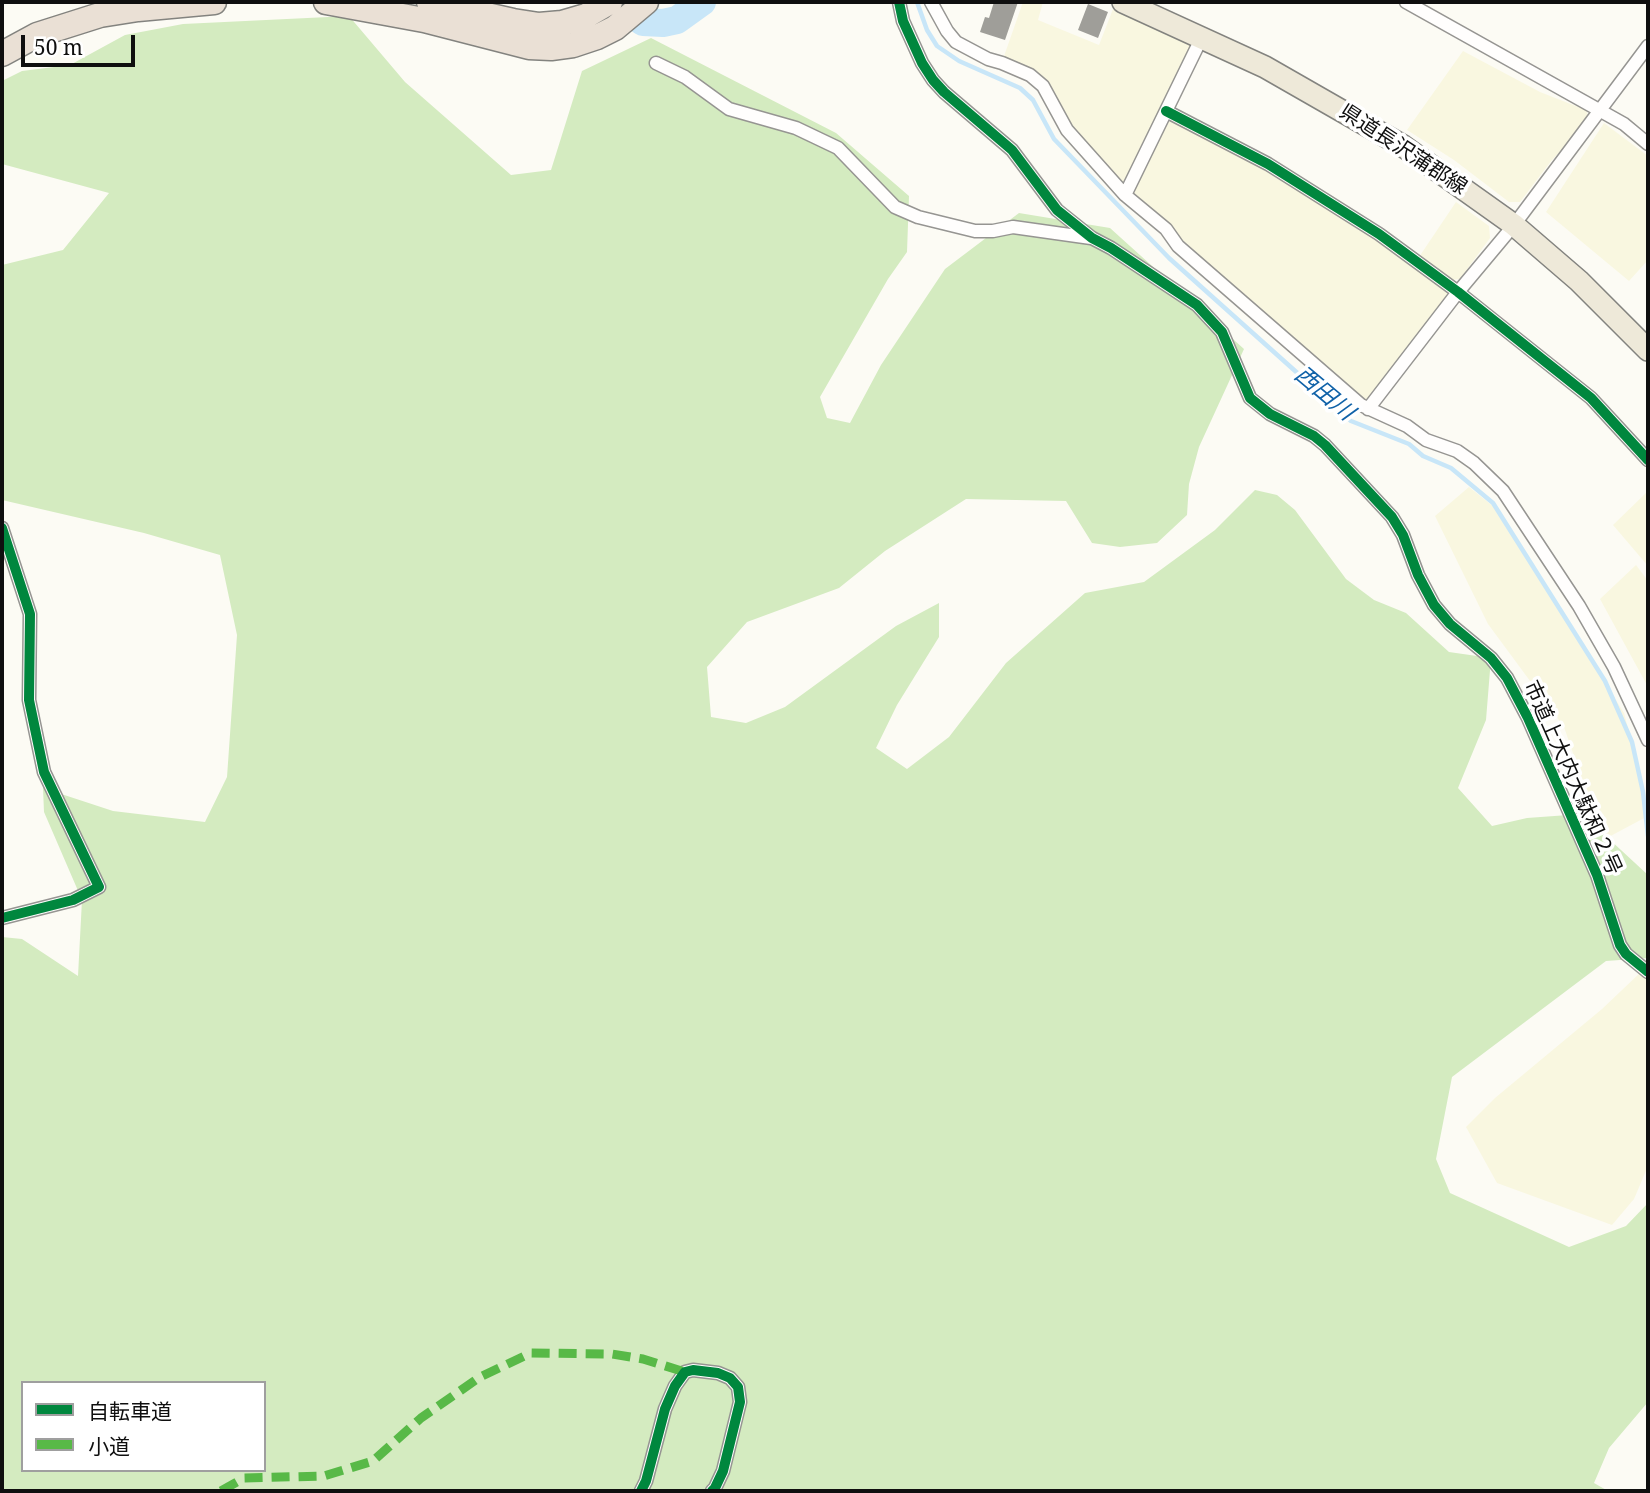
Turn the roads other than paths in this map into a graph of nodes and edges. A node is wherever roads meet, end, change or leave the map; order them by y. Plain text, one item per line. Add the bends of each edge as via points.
1 (214, 2) edge
2 (326, 2) edge
3 (429, 2) edge
4 (610, 2) edge
5 (646, 2) edge
6 (899, 2) edge
7 (931, 2) edge
8 (1123, 2) edge
9 (1406, 2) edge
10 (591, 26) junction
11 (1202, 37) junction
12 (1648, 46) edge
13 (2, 54) edge
14 (656, 64) dead end
15 (1166, 111) junction
16 (1600, 112) junction
17 (1648, 144) edge
18 (1125, 195) junction
19 (1514, 225) junction
20 (1092, 238) junction
21 (1458, 292) junction
22 (1648, 350) edge
23 (1368, 409) junction
24 (1648, 460) edge
25 (2, 528) edge
26 (1648, 740) edge
27 (2, 918) edge
28 (1648, 972) edge
29 (641, 1491) edge
30 (712, 1491) edge

1 - 13 highway via 100,15 37,35
2 - 10 highway via 424,20 529,47 573,45
3 - 10 highway via 513,22
4 - 10 highway
5 - 10 highway via 622,23
6 - 20 street, 市道上大内大駄和２号 via 903,21 933,80 1012,150 1057,210
7 - 18 street via 956,42 1030,75 1043,86 1067,130
8 - 11 main road, 県道長沢蒲郡線
9 - 16 street
11 - 15 street
11 - 19 main road, 県道長沢蒲郡線 via 1265,67 1404,146
12 - 16 street
14 - 20 street via 685,77 729,109 796,128 838,148 895,208 975,231 1013,227
15 - 18 street
15 - 21 street via 1328,201
16 - 17 street
16 - 19 street
18 - 23 street
19 - 21 street
19 - 22 main road, 県道長沢蒲郡線
20 - 28 street, 市道上大内大駄和２号 via 1197,305 1222,332 1250,398 1325,445 1392,517 1434,606 1507,678 1597,875 1620,945
21 - 23 street
21 - 24 street via 1591,398
23 - 26 street via 1457,451 1503,491 1580,606
25 - 27 street via 30,614 29,700 44,772 99,887 73,900
29 - 30 street via 675,1386 693,1370 718,1373 738,1387 740,1402 723,1471

